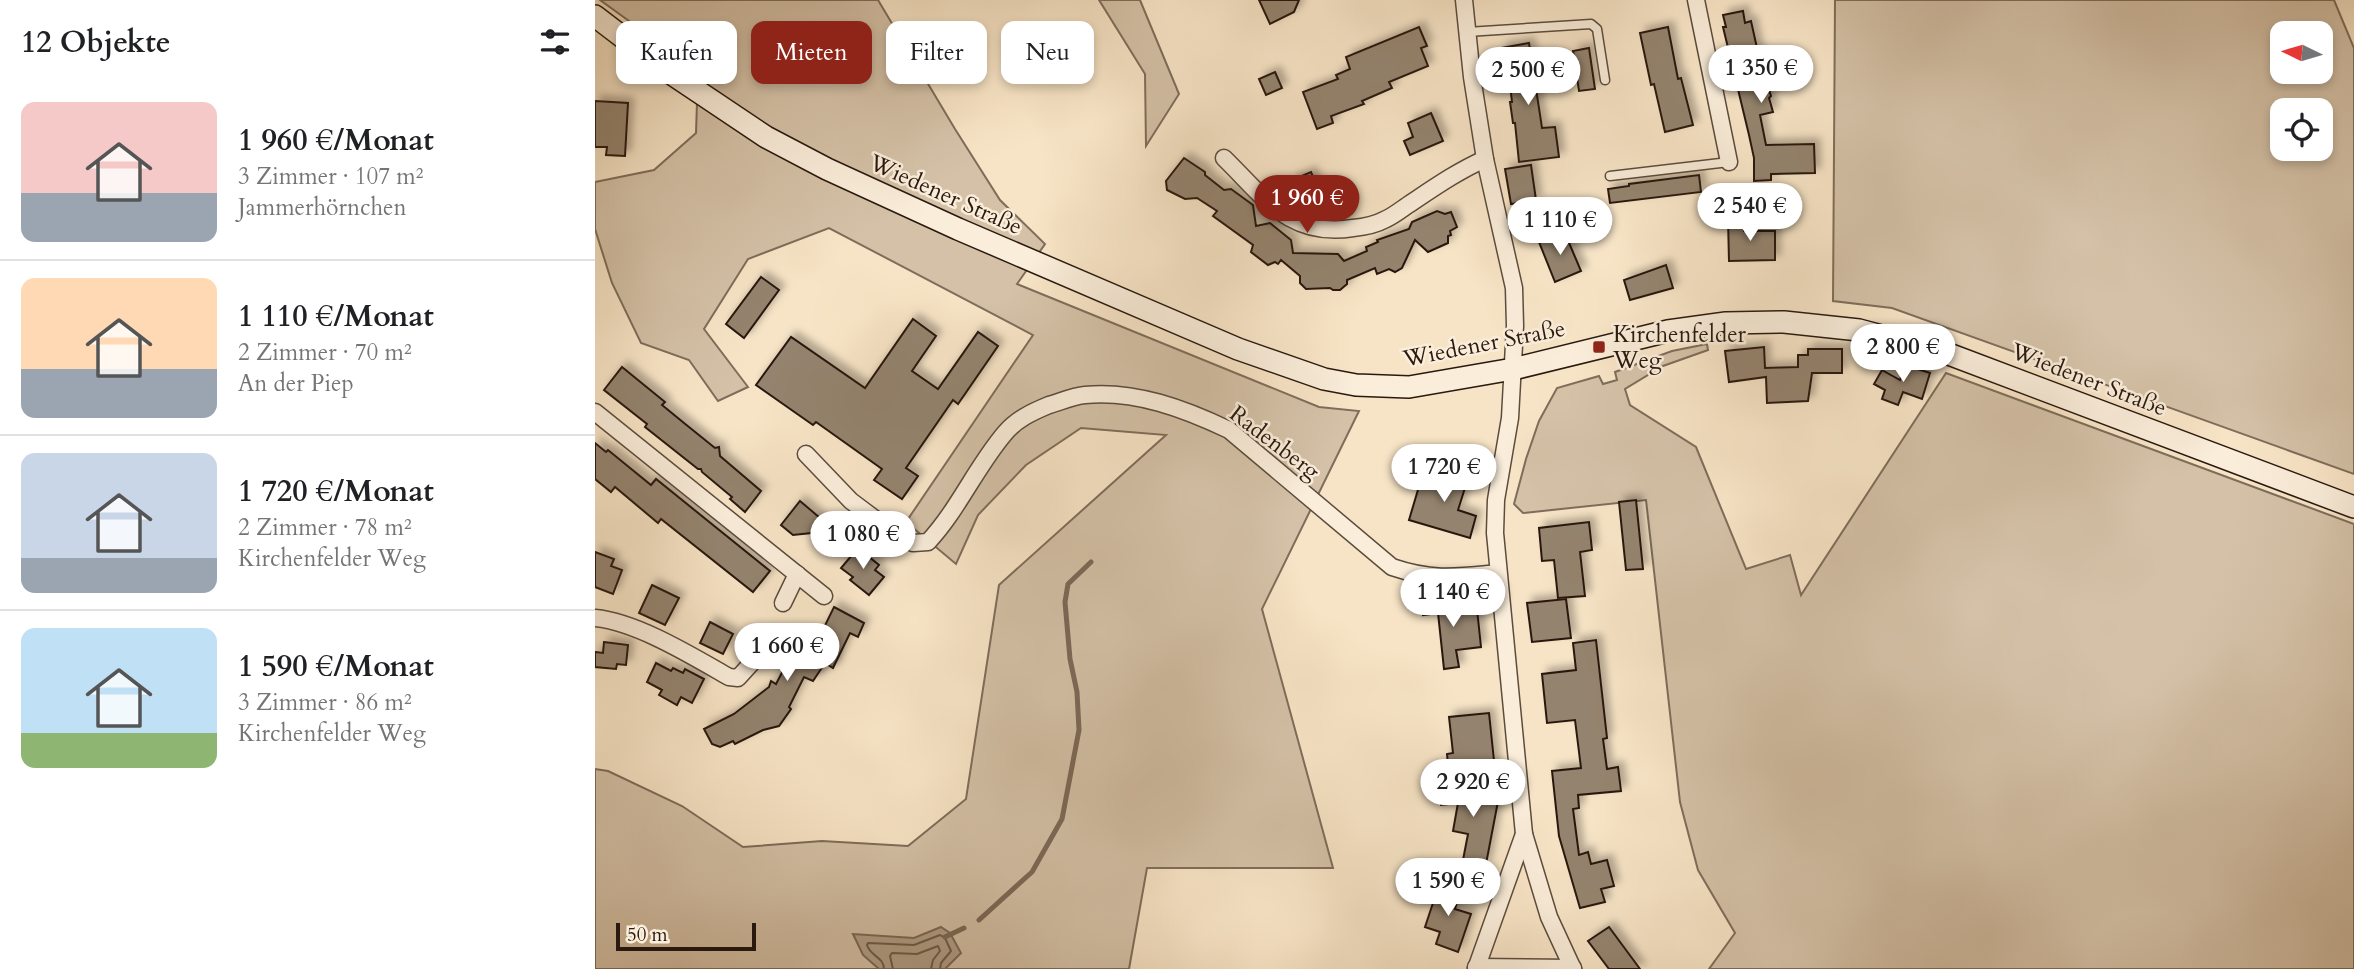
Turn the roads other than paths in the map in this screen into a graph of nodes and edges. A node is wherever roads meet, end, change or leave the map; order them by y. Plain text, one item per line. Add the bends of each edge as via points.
1 (1464, 0) edge
2 (1696, 0) edge
3 (595, 16) edge
4 (1467, 32) junction
5 (1605, 80) dead end
6 (1224, 158) dead end
7 (1485, 159) junction
8 (1729, 162) joint
9 (1610, 176) dead end
10 (1513, 369) junction
11 (595, 412) edge
12 (806, 454) dead end
13 (2354, 507) edge
14 (1498, 573) junction
15 (797, 574) junction
16 (824, 596) dead end
17 (783, 603) dead end
18 (595, 618) edge
19 (757, 657) dead end
20 (1524, 834) junction
21 (1521, 963) edge
22 (1476, 968) edge
23 (1573, 969) edge

1 - 4 street
2 - 8 street
3 - 10 main road, Wiedener Straße via 766,137 900,204 1238,349 1296,371 1356,386 1409,387
4 - 5 lane via 1591,24 1597,29
4 - 7 street
6 - 7 street via 1291,220 1327,230 1384,221
7 - 10 street via 1514,288
8 - 9 lane
10 - 13 main road, Wiedener Straße via 1668,331 1725,323 1784,322 1859,330 1946,354
10 - 14 street via 1496,500
11 - 15 street
12 - 14 street, Radenberg via 851,502 887,528 912,543 928,542 1006,432 1028,413 1084,395 1141,399 1171,405 1229,430 1392,567 1443,579
14 - 20 street
15 - 16 street
15 - 17 street
18 - 19 street via 642,632 729,677 738,678
20 - 22 street via 1498,918
20 - 23 street via 1545,919
21 - 22 street
21 - 23 street

